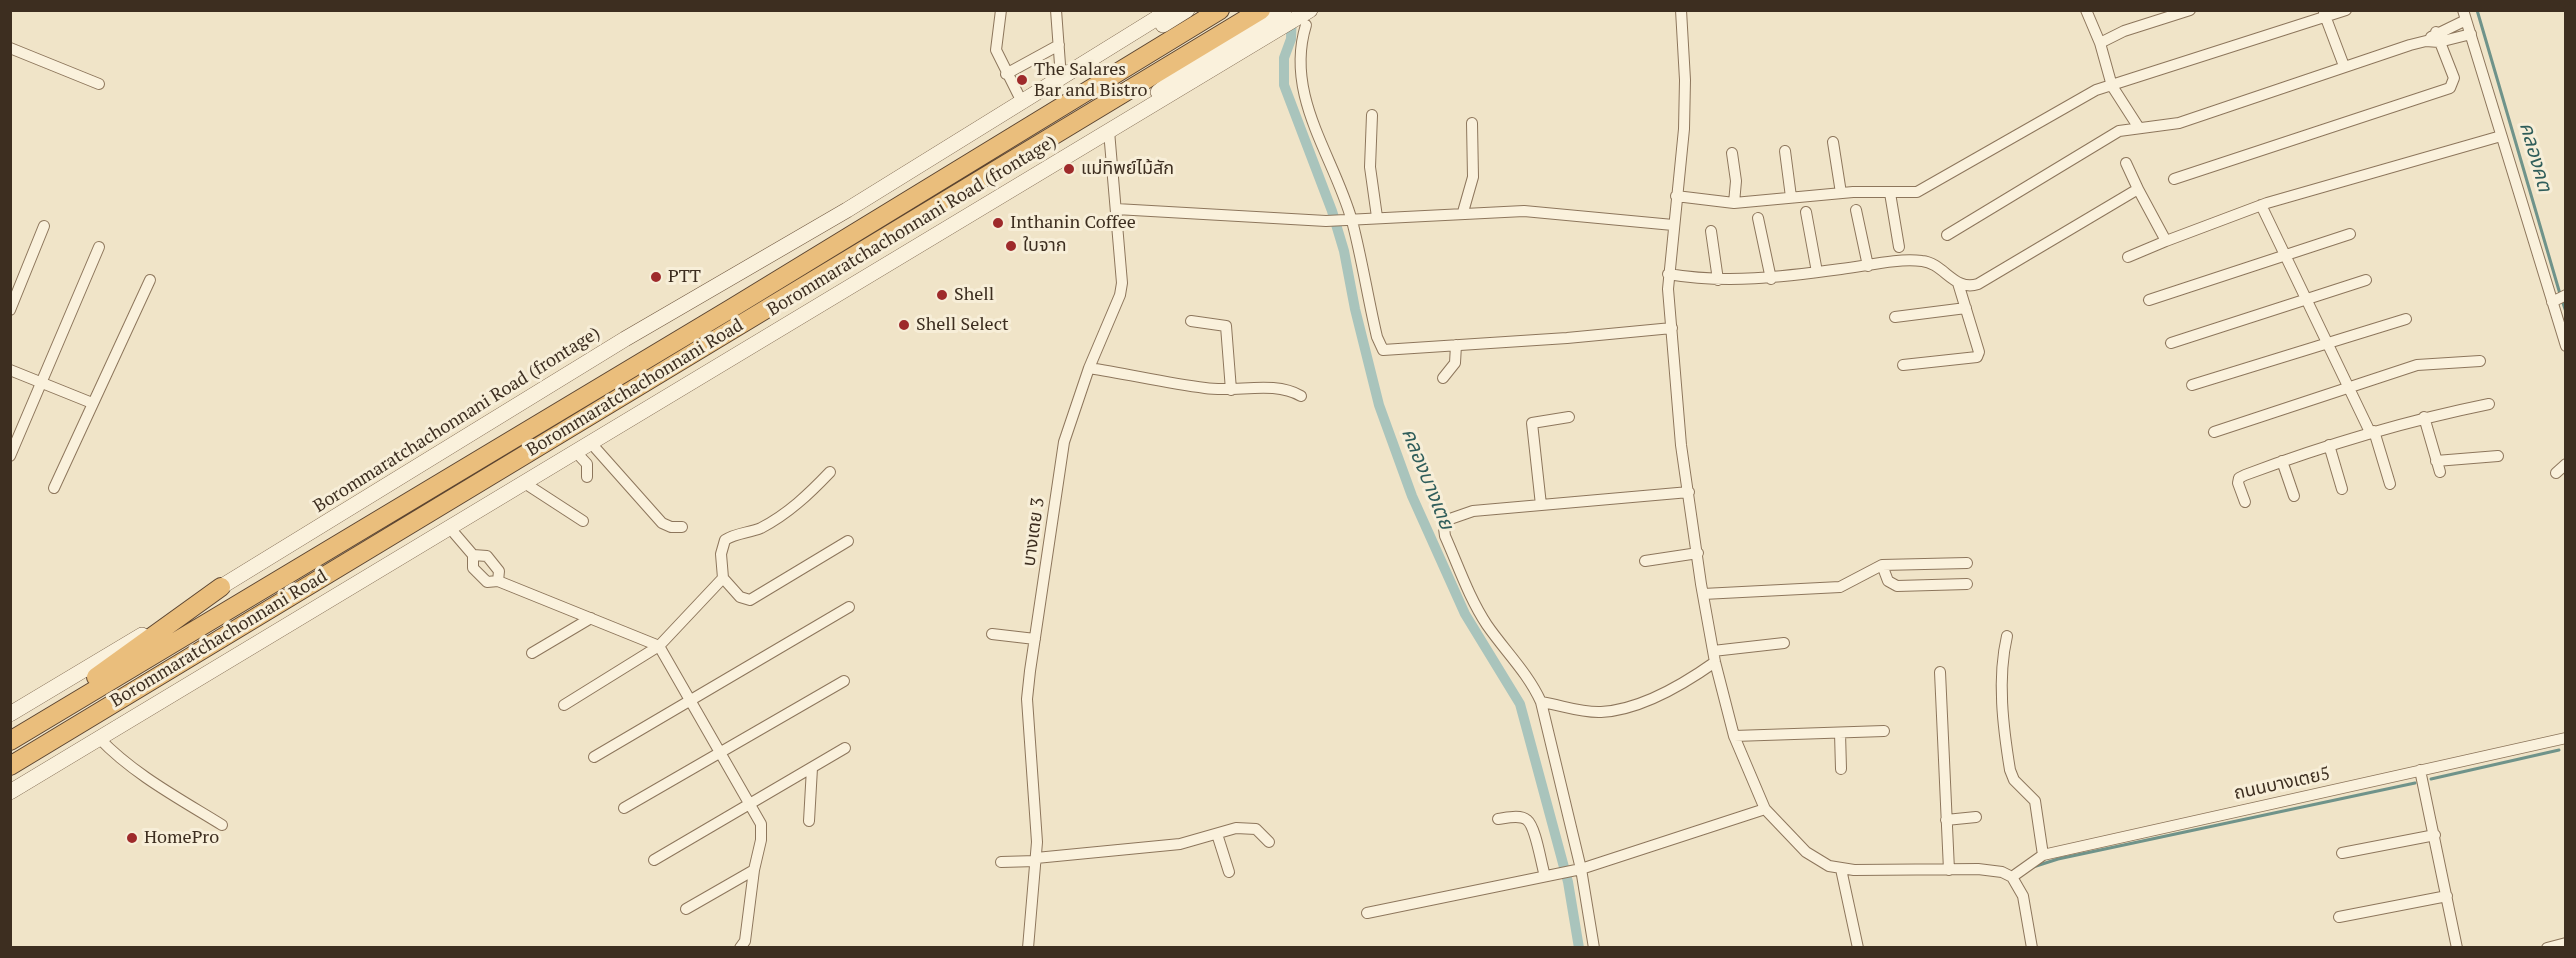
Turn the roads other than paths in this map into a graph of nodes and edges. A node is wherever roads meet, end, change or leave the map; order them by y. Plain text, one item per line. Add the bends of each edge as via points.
1 (1001, 10) edge
2 (1056, 10) edge
3 (1170, 10) edge
4 (1187, 10) edge
5 (1220, 10) edge
6 (1681, 10) edge
7 (2086, 10) edge
8 (2190, 10) edge
9 (2346, 10) edge
10 (2325, 14) edge
11 (2465, 15) edge
12 (1274, 17) edge
13 (1308, 18) edge
14 (2470, 34) junction
15 (2437, 37) junction
16 (2100, 43) junction
17 (1059, 45) junction
18 (10, 48) edge
19 (2344, 66) junction
20 (1006, 74) junction
21 (1056, 81) junction
22 (99, 84) dead end
23 (2112, 86) junction
24 (1022, 102) junction
25 (1372, 115) dead end
26 (1472, 123) dead end
27 (1114, 128) junction
28 (2139, 128) junction
29 (2501, 136) junction
30 (1833, 142) dead end
31 (1785, 151) dead end
32 (1732, 153) dead end
33 (2126, 163) dead end
34 (2174, 179) dead end
35 (2138, 189) junction
36 (1841, 193) junction
37 (1890, 193) junction
38 (1676, 196) junction
39 (1791, 198) junction
40 (1734, 203) junction
41 (2261, 205) junction
42 (1116, 209) junction
43 (1856, 210) dead end
44 (1463, 212) junction
45 (1806, 212) dead end
46 (1377, 217) junction
47 (1758, 218) dead end
48 (1348, 219) junction
49 (1673, 225) junction
50 (44, 226) dead end
51 (1711, 231) dead end
52 (2350, 234) dead end
53 (1947, 235) dead end
54 (2166, 241) junction
55 (99, 247) dead end
56 (1899, 248) dead end
57 (2284, 255) junction
58 (2128, 257) dead end
59 (1868, 266) junction
60 (1817, 272) junction
61 (1668, 274) junction
62 (1771, 279) junction
63 (150, 280) dead end
64 (1718, 280) junction
65 (2366, 280) dead end
66 (1958, 283) junction
67 (2558, 299) edge
68 (2149, 300) dead end
69 (2307, 301) junction
70 (1966, 308) junction
71 (10, 310) edge
72 (1895, 317) dead end
73 (2406, 319) dead end
74 (1191, 321) dead end
75 (1672, 328) junction
76 (2326, 342) junction
77 (2172, 343) dead end
78 (1456, 345) junction
79 (2565, 346) edge
80 (2480, 360) dead end
81 (1903, 365) dead end
82 (1089, 368) junction
83 (10, 370) edge
84 (1443, 378) dead end
85 (40, 382) junction
86 (2192, 386) dead end
87 (2348, 388) junction
88 (1231, 390) junction
89 (1301, 396) dead end
90 (92, 403) junction
91 (2489, 404) dead end
92 (1569, 417) dead end
93 (2424, 417) junction
94 (2372, 431) junction
95 (2214, 432) dead end
96 (590, 442) junction
97 (2329, 446) junction
98 (575, 451) junction
99 (10, 456) edge
100 (2498, 456) dead end
101 (2282, 461) junction
102 (2436, 461) junction
103 (2565, 464) edge
104 (830, 472) dead end
105 (2440, 472) dead end
106 (2556, 473) dead end
107 (587, 477) dead end
108 (523, 482) junction
109 (2390, 484) dead end
110 (54, 488) dead end
111 (2342, 489) dead end
112 (1689, 492) junction
113 (2294, 496) dead end
114 (2245, 502) dead end
115 (1541, 505) junction
116 (583, 521) dead end
117 (682, 526) dead end
118 (449, 527) junction
119 (848, 541) dead end
120 (1698, 554) junction
121 (473, 555) junction
122 (1645, 561) dead end
123 (1967, 563) dead end
124 (1882, 565) junction
125 (723, 578) junction
126 (498, 581) junction
127 (1967, 584) dead end
128 (221, 588) junction
129 (1703, 594) junction
130 (849, 608) dead end
131 (591, 618) junction
132 (992, 634) dead end
133 (2007, 636) dead end
134 (1035, 639) junction
135 (1784, 643) dead end
136 (658, 646) junction
137 (532, 653) dead end
138 (1714, 657) junction
139 (1941, 672) dead end
140 (844, 681) dead end
141 (690, 699) junction
142 (1541, 702) junction
143 (564, 705) dead end
144 (10, 714) edge
145 (1884, 731) dead end
146 (1840, 733) junction
147 (1734, 736) junction
148 (99, 738) junction
149 (13, 740) edge
150 (2564, 740) edge
151 (845, 748) dead end
152 (720, 751) junction
153 (594, 757) dead end
154 (10, 766) edge
155 (812, 768) junction
156 (1841, 769) dead end
157 (2420, 770) junction
158 (10, 792) edge
159 (750, 805) junction
160 (624, 808) dead end
161 (1765, 809) junction
162 (1976, 818) dead end
163 (1498, 819) dead end
164 (1946, 820) junction
165 (809, 821) dead end
166 (222, 825) dead end
167 (1217, 834) junction
168 (2435, 835) junction
169 (1269, 842) dead end
170 (2342, 854) dead end
171 (2043, 855) junction
172 (654, 860) dead end
173 (1036, 860) junction
174 (1001, 862) dead end
175 (1841, 869) junction
176 (754, 870) junction
177 (1578, 870) junction
178 (1949, 870) junction
179 (1229, 872) dead end
180 (1545, 876) junction
181 (2012, 877) junction
182 (2447, 897) junction
183 (686, 909) dead end
184 (1367, 913) dead end
185 (2339, 917) dead end
186 (2565, 943) edge
187 (740, 948) edge
188 (1028, 948) edge
189 (1594, 948) edge
190 (1858, 948) edge
191 (2032, 948) edge
192 (2457, 948) edge
193 (2547, 948) edge

1 - 20 street via 996,42
2 - 17 street
3 - 21 main road, Borommaratchachonnani Road (frontage)
4 - 21 main road via 1119,51
5 - 149 highway, Borommaratchachonnani Road
6 - 38 street via 1684,99 1681,178
7 - 16 street
8 - 16 street via 2124,31
9 - 10 street
10 - 19 street
10 - 23 street
11 - 14 street
11 - 15 street
12 - 13 main road
12 - 27 main road, Borommaratchachonnani Road (frontage) via 1185,70
12 - 154 highway, Borommaratchachonnani Road
13 - 48 street via 1302,46 1303,96
14 - 15 street
14 - 29 street
15 - 19 street
15 - 34 street via 2454,78 2450,88
16 - 23 street
17 - 20 street
17 - 21 street
18 - 22 street
19 - 28 street via 2179,123
20 - 24 street
21 - 24 main road, Borommaratchachonnani Road (frontage)
23 - 28 street
23 - 37 street via 2096,90 1924,189
24 - 128 main road, Borommaratchachonnani Road (frontage) via 847,210 625,339
25 - 46 street via 1370,167
26 - 44 street via 1473,168
27 - 42 street, บางเตย 3
27 - 96 main road, Borommaratchachonnani Road (frontage)
28 - 53 street via 2119,132
29 - 41 street
29 - 67 street
30 - 36 street
31 - 39 street
32 - 40 street
33 - 35 street
35 - 54 street
35 - 66 street via 1978,284 1969,287
36 - 37 street
36 - 39 street
37 - 56 street
38 - 40 street
38 - 49 street
39 - 40 street
41 - 54 street
41 - 57 street
42 - 48 street
42 - 82 street, บางเตย 3 via 1122,272 1120,295
43 - 59 street
44 - 46 street
44 - 49 street via 1524,211
45 - 60 street
46 - 48 street
47 - 62 street
48 - 78 street via 1383,350
49 - 61 street
50 - 71 street
51 - 64 street
52 - 57 street
54 - 58 street
55 - 85 street
57 - 68 street
57 - 69 street
59 - 60 street
59 - 66 street via 1926,261
60 - 62 street
61 - 64 street
61 - 75 street
62 - 64 street
63 - 90 street
65 - 69 street
66 - 70 street
67 - 79 street
69 - 76 street
69 - 77 street
70 - 72 street
70 - 81 street via 1980,352 1977,357
73 - 76 street
74 - 88 street via 1226,326
75 - 78 street
75 - 112 street via 1681,445
76 - 86 street
76 - 87 street
78 - 84 street via 1455,363
80 - 87 street via 2417,366
82 - 88 street
82 - 134 street, บางเตย 3 via 1064,442
83 - 85 street
85 - 90 street
85 - 99 street
87 - 94 street
87 - 95 street
88 - 89 street via 1271,387
90 - 110 street
91 - 93 street
92 - 115 street via 1532,423
93 - 94 street
93 - 102 street
94 - 97 street
94 - 109 street
96 - 98 main road, Borommaratchachonnani Road (frontage)
96 - 117 street via 662,523
97 - 101 street
97 - 111 street
98 - 107 street via 587,464
98 - 108 main road, Borommaratchachonnani Road (frontage)
100 - 102 street
101 - 113 street
101 - 114 street via 2239,478
102 - 105 street
103 - 106 street
104 - 125 street via 799,504 761,528 725,540 721,554
108 - 116 street
108 - 118 main road, Borommaratchachonnani Road (frontage)
112 - 115 street
112 - 120 street
115 - 142 street via 1473,511 1451,518 1443,528 1486,625 1534,686
118 - 121 street
118 - 148 main road, Borommaratchachonnani Road (frontage)
119 - 125 street via 750,600 740,597
120 - 122 street
120 - 129 street
121 - 126 street via 487,556 499,571
121 - 126 street via 473,567 487,582
123 - 124 street
124 - 127 street via 1888,581 1897,585
124 - 129 street via 1840,587
125 - 136 street
126 - 131 street
128 - 144 main road, Borommaratchachonnani Road (frontage)
128 - 149 highway
129 - 138 street
130 - 141 street
131 - 136 street
131 - 137 street
132 - 134 street
133 - 171 street via 2001,661 2010,770 2014,780 2035,801
134 - 173 street, บางเตย 3 via 1028,699
135 - 138 street
136 - 141 street
136 - 143 street
138 - 142 street via 1671,690 1624,707 1600,712
138 - 147 street
139 - 164 street
140 - 152 street
141 - 152 street
141 - 153 street
142 - 177 street
145 - 146 street
146 - 147 street
146 - 156 street
147 - 161 street
148 - 158 main road, Borommaratchachonnani Road (frontage)
148 - 166 street via 113,753 162,788
150 - 157 street, ถนนบางเตย5
151 - 155 street
152 - 159 street
152 - 160 street
155 - 159 street
155 - 165 street
157 - 168 street
157 - 171 street, ถนนบางเตย5
159 - 172 street
159 - 176 street via 762,832
161 - 175 street via 1806,852
161 - 177 street
162 - 164 street
163 - 180 street via 1526,819 1532,827
164 - 178 street
167 - 169 street via 1249,827
167 - 173 street via 1180,844
167 - 179 street
168 - 170 street
168 - 182 street
171 - 181 street, ถนนบางเตย5
173 - 174 street
173 - 188 street, บางเตย 3
175 - 178 street
175 - 190 street
176 - 183 street
176 - 187 street via 745,940
177 - 180 street
177 - 189 street
178 - 181 street via 1990,870
180 - 184 street
181 - 191 street via 2023,896
182 - 185 street
182 - 192 street
186 - 193 street

